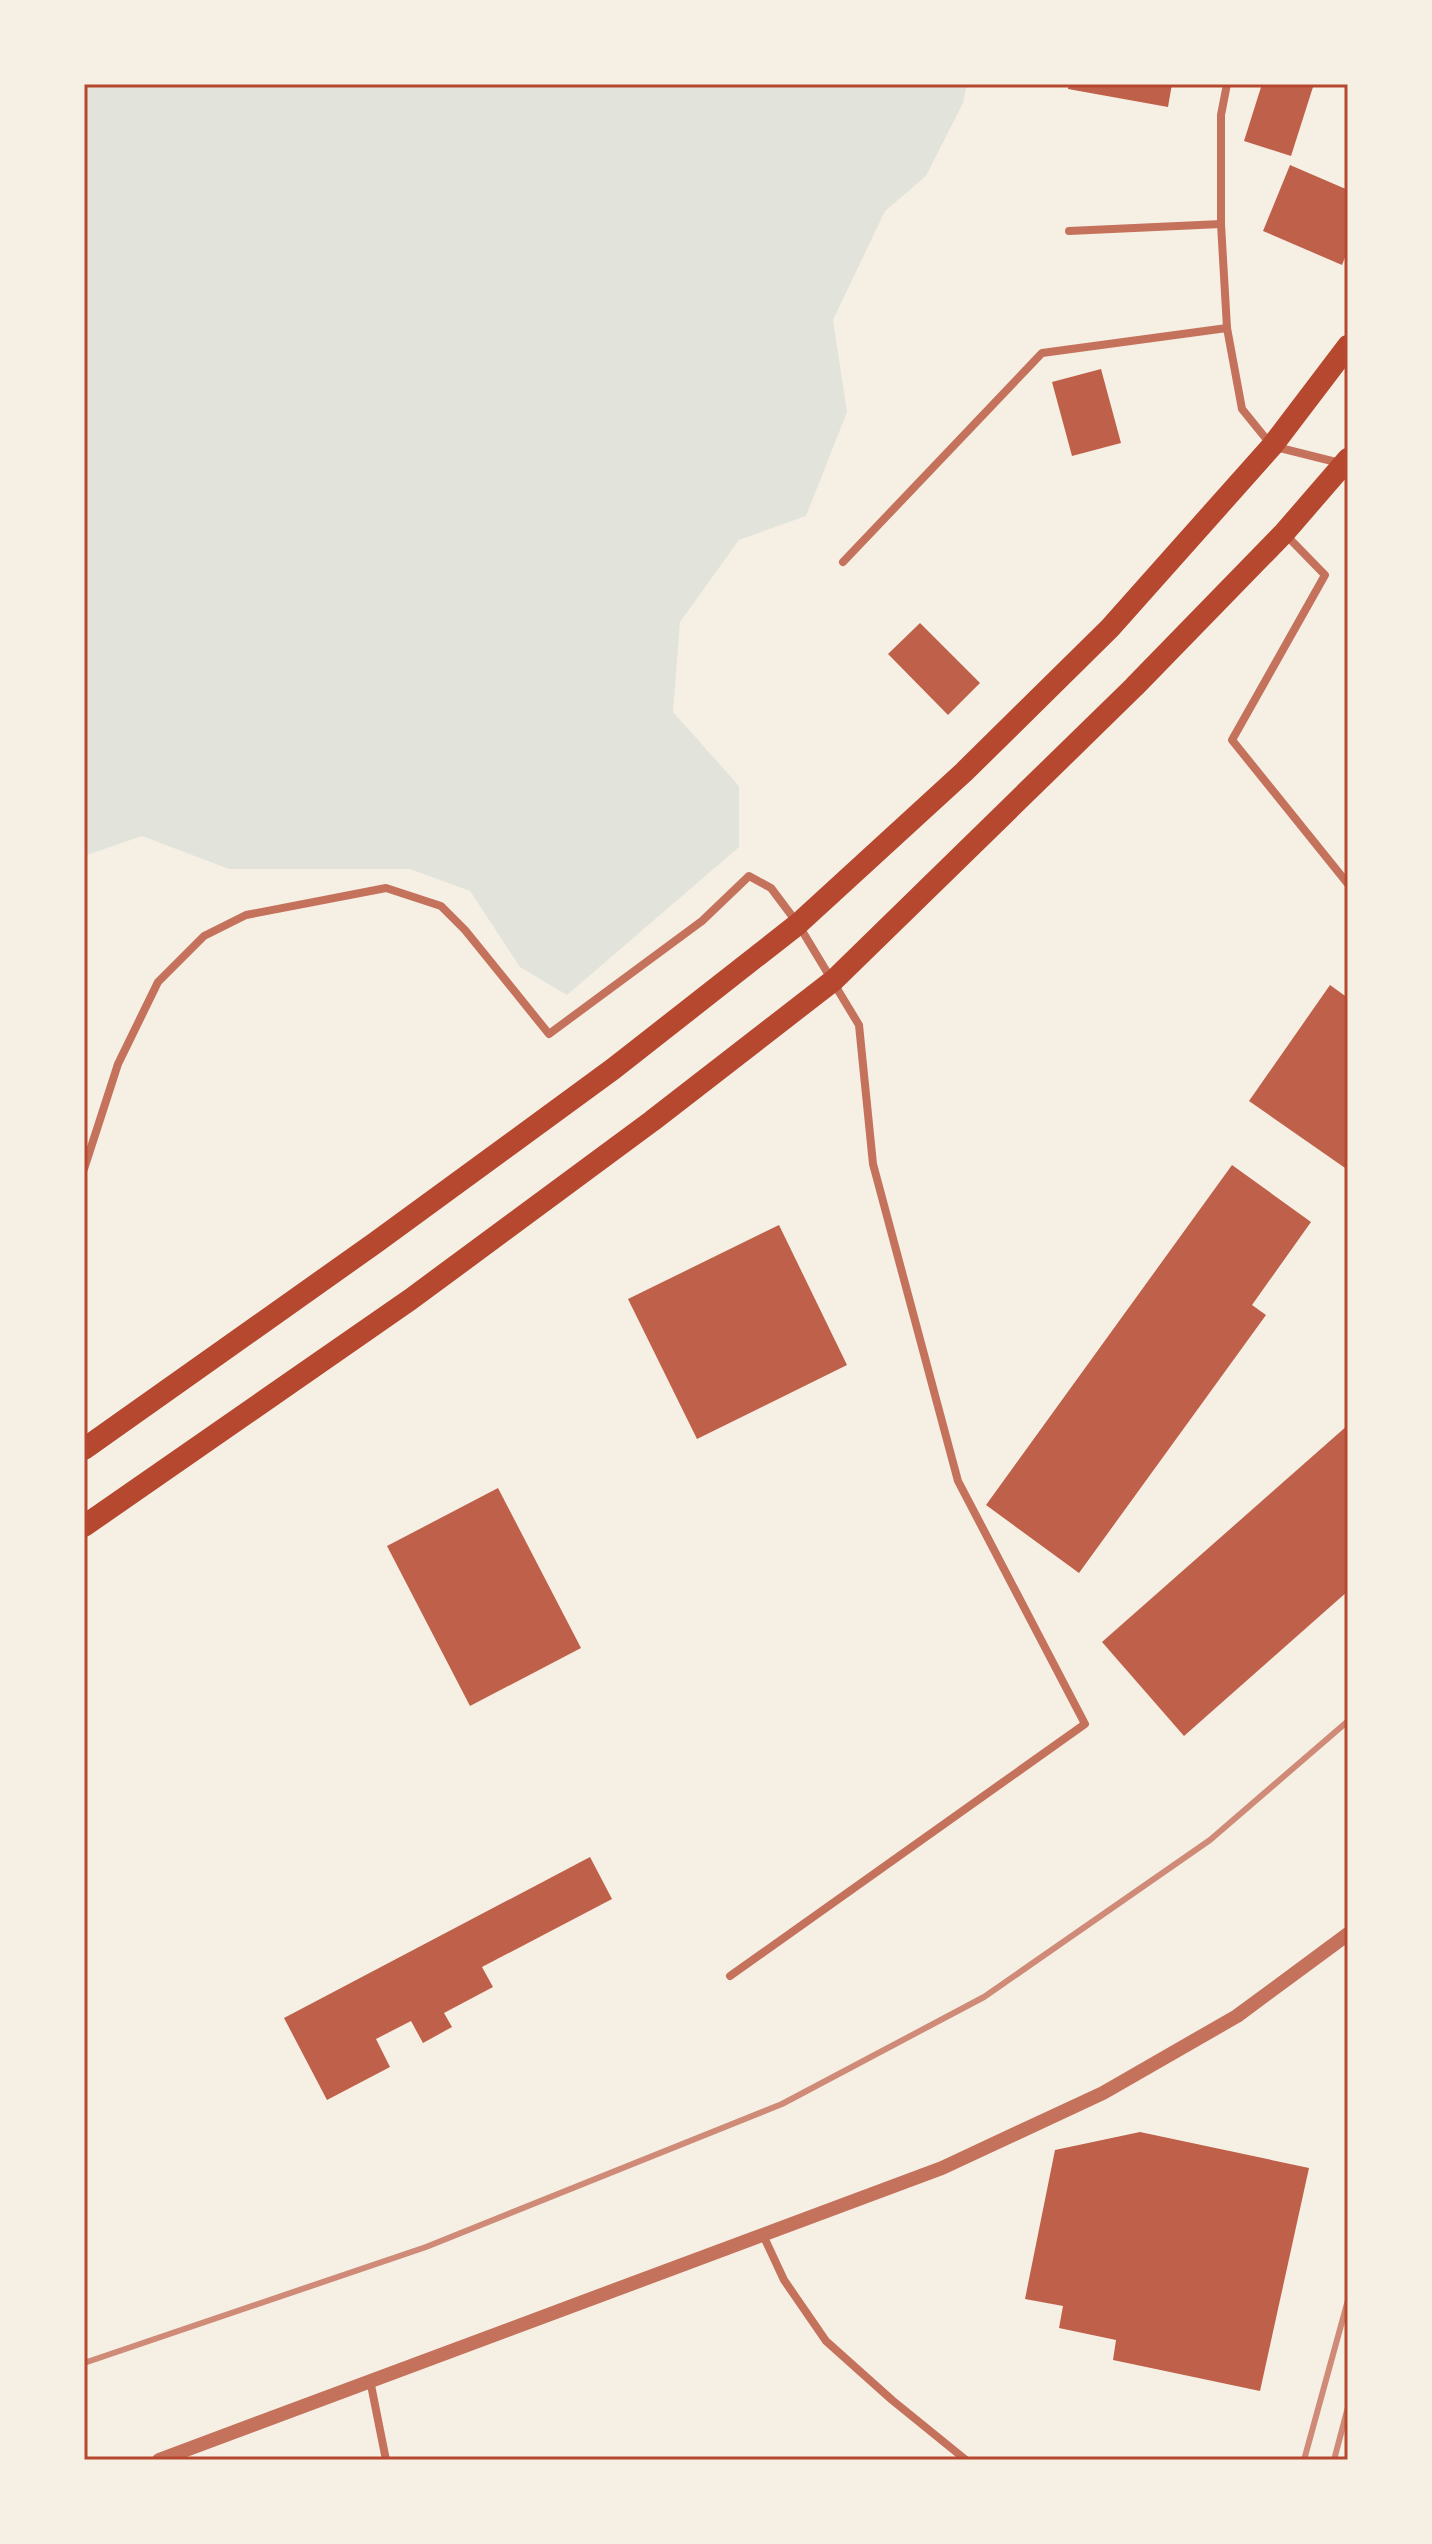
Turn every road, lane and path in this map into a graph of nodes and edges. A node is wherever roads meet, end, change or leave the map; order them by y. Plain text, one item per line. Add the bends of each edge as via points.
1 (1227, 84) edge
2 (1221, 224) junction
3 (1069, 231) dead end
4 (1227, 328) junction
5 (1348, 346) edge
6 (1272, 446) junction
7 (1347, 463) edge
8 (1284, 533) junction
9 (843, 562) dead end
10 (1348, 884) edge
11 (798, 924) junction
12 (834, 980) junction
13 (84, 1169) edge
14 (84, 1449) edge
15 (84, 1526) edge
16 (1348, 1934) edge
17 (730, 1976) dead end
18 (763, 2235) junction
19 (370, 2380) junction
20 (159, 2460) edge
21 (386, 2460) edge
22 (966, 2460) edge

1 - 2 street via 1221,115
2 - 3 street
2 - 4 street
4 - 6 street via 1242,409
4 - 9 street via 1042,353
5 - 6 highway
6 - 7 street
6 - 11 highway via 1110,628
7 - 8 highway
8 - 10 street via 1325,575 1232,740
8 - 12 highway
11 - 12 street
11 - 13 street via 771,888 749,876 702,921 549,1034 441,906 386,888 246,915 204,936 158,982 118,1064
11 - 14 highway via 613,1069
12 - 15 highway via 411,1299
12 - 17 street via 859,1025 873,1164 958,1481 1085,1724
16 - 18 street via 1237,2016 1103,2093 942,2168
18 - 19 street
18 - 22 street via 784,2280 826,2341
19 - 20 street
19 - 21 street

